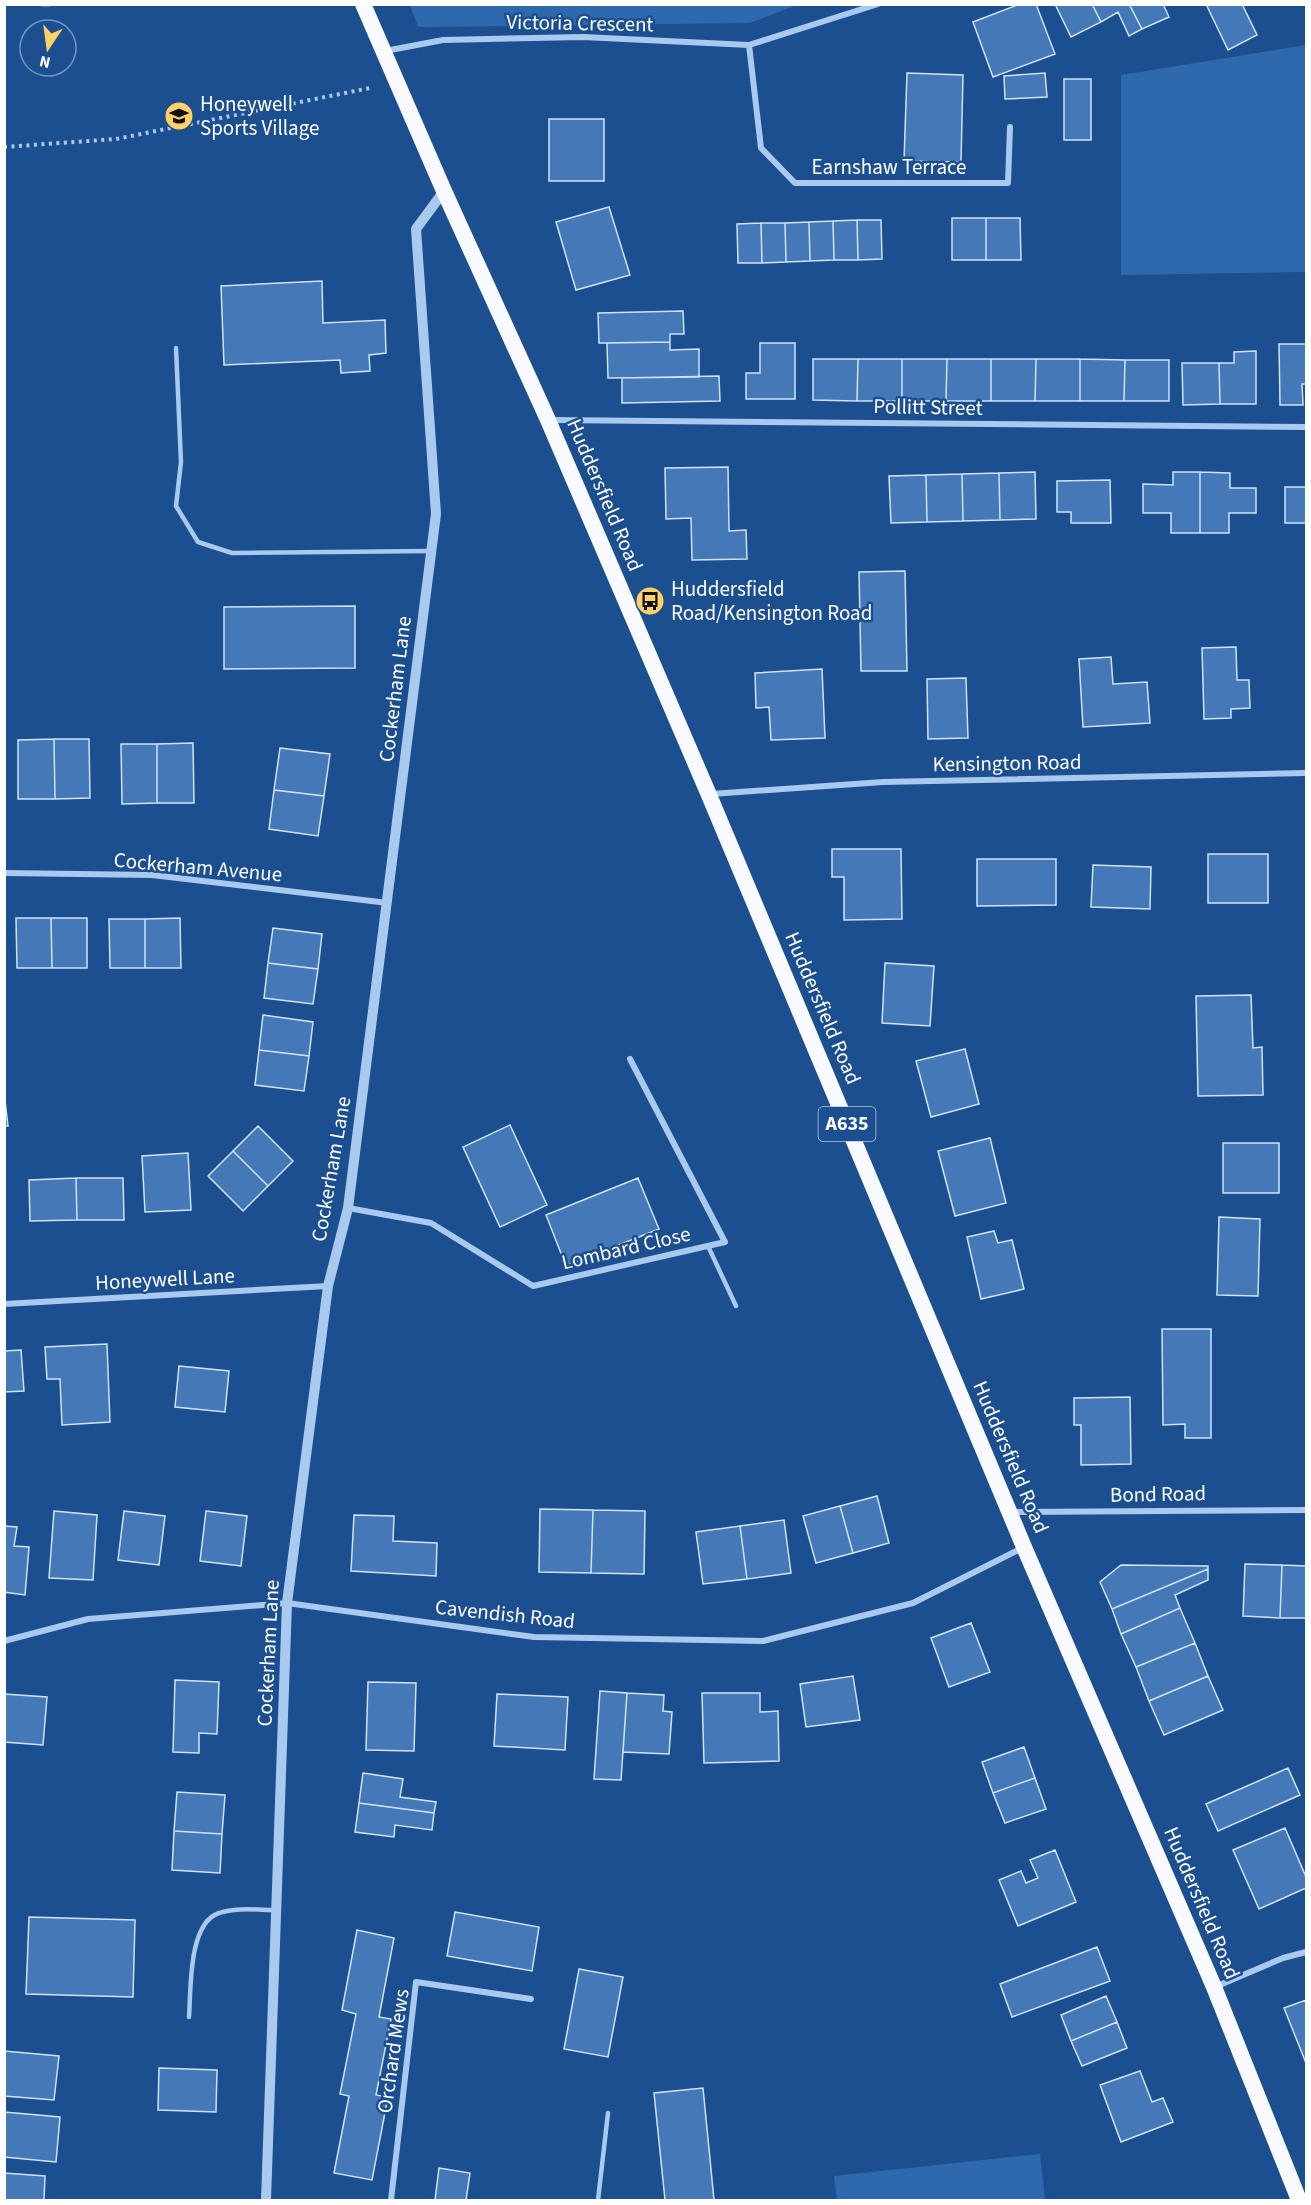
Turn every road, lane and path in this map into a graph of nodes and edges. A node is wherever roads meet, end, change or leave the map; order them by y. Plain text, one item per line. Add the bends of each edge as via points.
1 (363, 4) edge
2 (878, 4) edge
3 (749, 45) junction
4 (384, 51) junction
5 (397, 83) junction
6 (1010, 127) dead end
7 (4, 147) edge
8 (444, 191) junction
9 (176, 348) dead end
10 (548, 420) junction
11 (1306, 427) edge
12 (431, 551) junction
13 (1306, 773) edge
14 (709, 795) junction
15 (4, 873) edge
16 (388, 903) junction
17 (630, 1059) dead end
18 (348, 1208) junction
19 (708, 1246) junction
20 (328, 1286) junction
21 (4, 1304) edge
22 (736, 1306) dead end
23 (1306, 1510) edge
24 (1010, 1512) junction
25 (1024, 1547) junction
26 (287, 1602) junction
27 (4, 1641) edge
28 (276, 1910) junction
29 (1306, 1952) edge
30 (1214, 1987) junction
31 (531, 1999) dead end
32 (189, 2017) dead end
33 (608, 2113) dead end
34 (266, 2200) edge
35 (391, 2200) edge
36 (598, 2200) edge
37 (1299, 2200) edge

1 - 4 highway, Huddersfield Road / A635
2 - 3 street, Victoria Crescent
3 - 4 street, Victoria Crescent via 583,37 444,40
3 - 6 street, Earnshaw Terrace via 761,148 795,183 1008,183
4 - 5 highway, Huddersfield Road / A635
5 - 7 path via 116,139
5 - 8 highway, Huddersfield Road / A635
8 - 10 highway, Huddersfield Road / A635
8 - 12 street, Cockerham Lane via 416,229 436,514
9 - 12 lane via 181,462 176,507 198,542 232,553
10 - 11 street, Pollitt Street
10 - 14 highway, Huddersfield Road / A635
12 - 16 street, Cockerham Lane
13 - 14 street, Kensington Road via 884,782
14 - 24 highway, Huddersfield Road / A635
15 - 16 street, Cockerham Avenue via 152,876
16 - 18 street, Cockerham Lane
17 - 19 street, Lombard Close via 724,1242
18 - 19 street, Lombard Close via 431,1223 533,1287
18 - 20 street, Cockerham Lane
19 - 22 lane
20 - 21 street, Honeywell Lane
20 - 26 street, Cockerham Lane
23 - 24 street, Bond Road
24 - 25 highway, Huddersfield Road / A635
25 - 26 street, Cavendish Road via 913,1604 763,1641 534,1637
25 - 30 highway, Huddersfield Road / A635
26 - 27 street, Cavendish Road via 88,1619
26 - 28 street, Cockerham Lane
28 - 32 lane via 218,1913 204,1926 193,1958
28 - 34 street, Cockerham Lane
29 - 30 street
30 - 37 highway, Huddersfield Road / A635
31 - 35 street, Orchard Mews via 416,1982
33 - 36 lane

